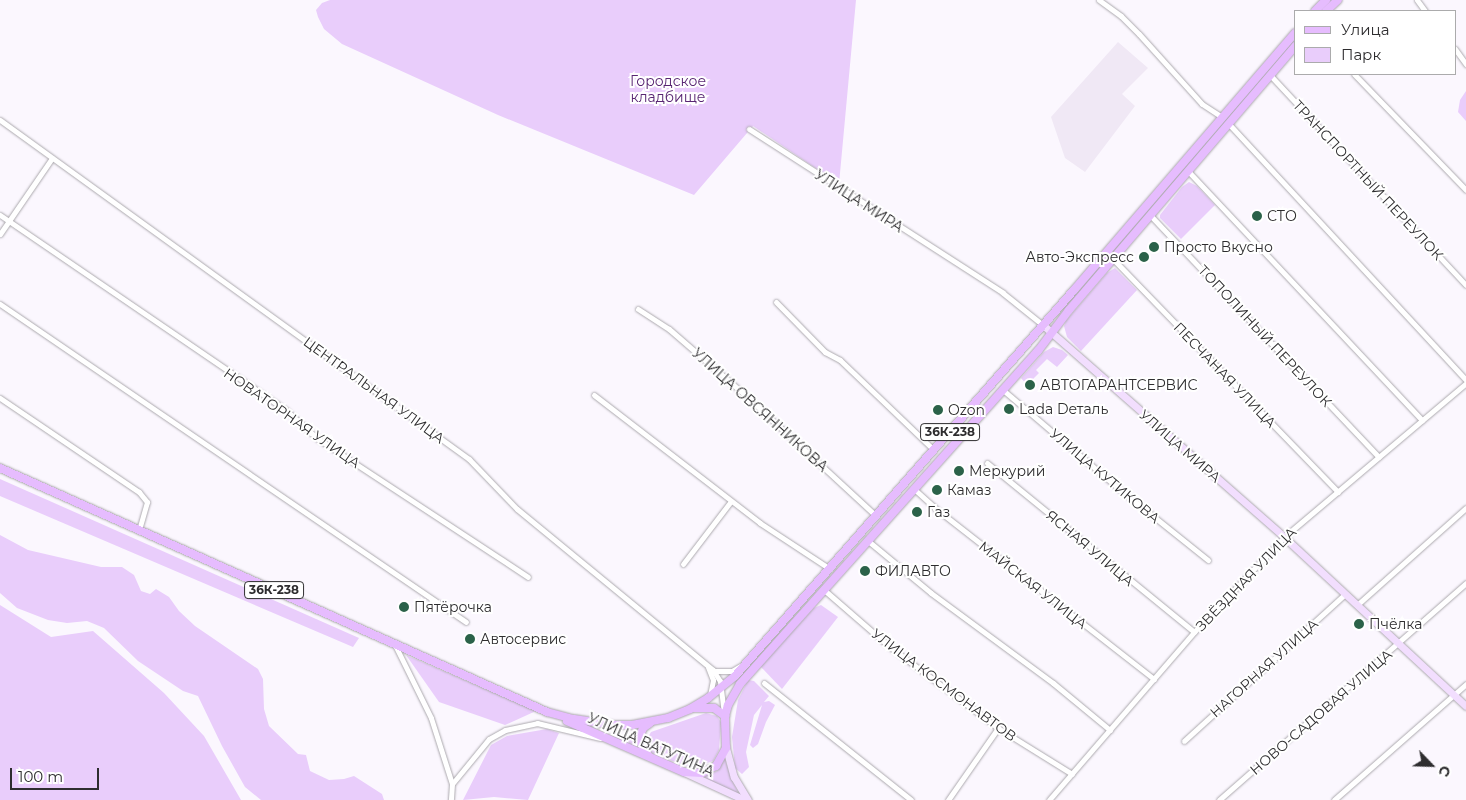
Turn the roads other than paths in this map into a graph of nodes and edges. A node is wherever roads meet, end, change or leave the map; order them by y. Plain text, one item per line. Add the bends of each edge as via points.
1 (1099, 0) edge
2 (1326, 0) edge
3 (1338, 0) edge
4 (1316, 10) edge
5 (1327, 10) edge
6 (1294, 34) edge
7 (1294, 47) edge
8 (1456, 50) edge
9 (1466, 64) edge
10 (1270, 75) junction
11 (1355, 75) edge
12 (1222, 117) junction
13 (0, 120) edge
14 (1228, 123) junction
15 (749, 129) dead end
16 (52, 158) junction
17 (1188, 171) junction
18 (1466, 190) edge
19 (0, 215) edge
20 (1150, 215) junction
21 (9, 222) junction
22 (0, 234) edge
23 (1113, 259) junction
24 (1466, 284) edge
25 (776, 302) dead end
26 (0, 304) edge
27 (638, 309) dead end
28 (1043, 325) junction
29 (1052, 333) junction
30 (1466, 380) edge
31 (1466, 384) edge
32 (1003, 390) junction
33 (594, 395) dead end
34 (0, 398) edge
35 (1422, 420) junction
36 (934, 450) junction
37 (1379, 456) junction
38 (987, 462) dead end
39 (0, 468) edge
40 (913, 488) junction
41 (1338, 492) junction
42 (730, 501) junction
43 (1466, 508) edge
44 (876, 516) junction
45 (140, 530) junction
46 (1284, 537) junction
47 (867, 540) junction
48 (1208, 560) dead end
49 (683, 564) dead end
50 (830, 569) junction
51 (528, 578) dead end
52 (1466, 583) edge
53 (823, 589) junction
54 (1345, 594) junction
55 (1357, 606) junction
56 (466, 622) dead end
57 (1194, 632) junction
58 (1399, 644) junction
59 (395, 645) junction
60 (747, 663) junction
61 (707, 665) junction
62 (713, 670) junction
63 (1154, 679) junction
64 (764, 683) dead end
65 (1466, 684) edge
66 (722, 689) junction
67 (1454, 695) junction
68 (708, 698) junction
69 (1466, 706) edge
70 (690, 709) junction
71 (548, 712) junction
72 (724, 716) junction
73 (651, 722) junction
74 (998, 728) junction
75 (1110, 730) junction
76 (610, 739) junction
77 (1184, 741) dead end
78 (726, 748) junction
79 (652, 758) junction
80 (684, 772) junction
81 (1072, 774) junction
82 (452, 784) junction
83 (451, 800) edge
84 (746, 800) edge
85 (911, 800) edge
86 (948, 800) edge
87 (1049, 800) edge
88 (1219, 800) edge
89 (1334, 800) edge

1 - 12 street via 1133,28 1202,104
2 - 4 main road
3 - 5 main road
6 - 12 main road, 36К-238
7 - 10 main road
8 - 9 street
10 - 14 main road
10 - 24 street, ТРАНСПОРТНЫЙ ПЕРЕУЛОК
11 - 18 street
12 - 28 main road, 36К-238
13 - 16 street, ЦЕНТРАЛЬНАЯ УЛИЦА
14 - 17 main road
14 - 30 street
15 - 28 street, УЛИЦА МИРА via 1002,293
16 - 21 street
16 - 61 street, ЦЕНТРАЛЬНАЯ УЛИЦА via 469,459 516,509
17 - 20 main road
17 - 35 street
19 - 21 street, НОВАТОРНАЯ УЛИЦА
20 - 23 main road
20 - 37 street, ТОПОЛИНЫЙ ПЕРЕУЛОК
21 - 22 street
21 - 51 street, НОВАТОРНАЯ УЛИЦА via 287,411 318,440
23 - 29 main road
23 - 41 street, ПЕСЧАНАЯ УЛИЦА
25 - 36 street via 825,352 840,360
26 - 56 street
27 - 44 street, УЛИЦА ОВСЯННИКОВА via 669,329 744,394
28 - 29 main road, УЛИЦА МИРА
28 - 36 main road, 36К-238
29 - 32 main road
29 - 46 main road, УЛИЦА МИРА
31 - 35 street, ЗВЁЗДНАЯ УЛИЦА
32 - 40 main road
32 - 48 street, УЛИЦА КУТИКОВА
33 - 42 street
34 - 45 street via 139,492 147,502
35 - 37 street, ЗВЁЗДНАЯ УЛИЦА
36 - 44 main road, 36К-238
37 - 41 street, ЗВЁЗДНАЯ УЛИЦА
38 - 57 street, ЯСНАЯ УЛИЦА
39 - 45 main road, 36К-238
40 - 47 main road
40 - 63 street, МАЙСКАЯ УЛИЦА
41 - 46 street, ЗВЁЗДНАЯ УЛИЦА
42 - 49 street
42 - 50 street
43 - 55 street
44 - 50 main road, 36К-238
45 - 59 main road, 36К-238
46 - 54 main road, УЛИЦА МИРА
46 - 57 street, ЗВЁЗДНАЯ УЛИЦА
47 - 53 main road
47 - 75 street
50 - 60 main road, 36К-238
52 - 58 street, НОВО-САДОВАЯ УЛИЦА
53 - 72 main road via 740,684
53 - 74 street, УЛИЦА КОСМОНАВТОВ via 890,647
54 - 55 main road, УЛИЦА МИРА
54 - 77 street, НАГОРНАЯ УЛИЦА
55 - 58 main road, УЛИЦА МИРА
57 - 63 street, ЗВЁЗДНАЯ УЛИЦА
58 - 67 main road, УЛИЦА МИРА
58 - 88 street, НОВО-САДОВАЯ УЛИЦА
59 - 71 main road, 36К-238
59 - 82 street via 431,718
60 - 62 street via 732,671
60 - 66 main road, 36К-238
61 - 62 street, ЦЕНТРАЛЬНАЯ УЛИЦА
61 - 68 street via 713,680
62 - 66 street, ЦЕНТРАЛЬНАЯ УЛИЦА
63 - 75 street, ЗВЁЗДНАЯ УЛИЦА
64 - 85 street
65 - 67 street
66 - 68 main road, 36К-238
66 - 72 street
67 - 69 main road, УЛИЦА МИРА
67 - 89 street
68 - 70 main road, 36К-238
70 - 72 main road via 709,707
70 - 73 main road, 36К-238
71 - 73 main road, 36К-238 via 596,724
71 - 76 main road, УЛИЦА ВАТУТИНА
72 - 78 main road
73 - 79 main road via 643,728 640,738 644,750
74 - 81 street, УЛИЦА КОСМОНАВТОВ
74 - 86 street
75 - 81 street, ЗВЁЗДНАЯ УЛИЦА
76 - 79 main road, УЛИЦА ВАТУТИНА
76 - 82 street via 537,723 519,726 489,739
78 - 80 main road via 712,770
78 - 84 main road via 734,777
79 - 80 main road, УЛИЦА ВАТУТИНА
80 - 84 main road, УЛИЦА ВАТУТИНА
81 - 87 street, ЗВЁЗДНАЯ УЛИЦА
82 - 83 street

